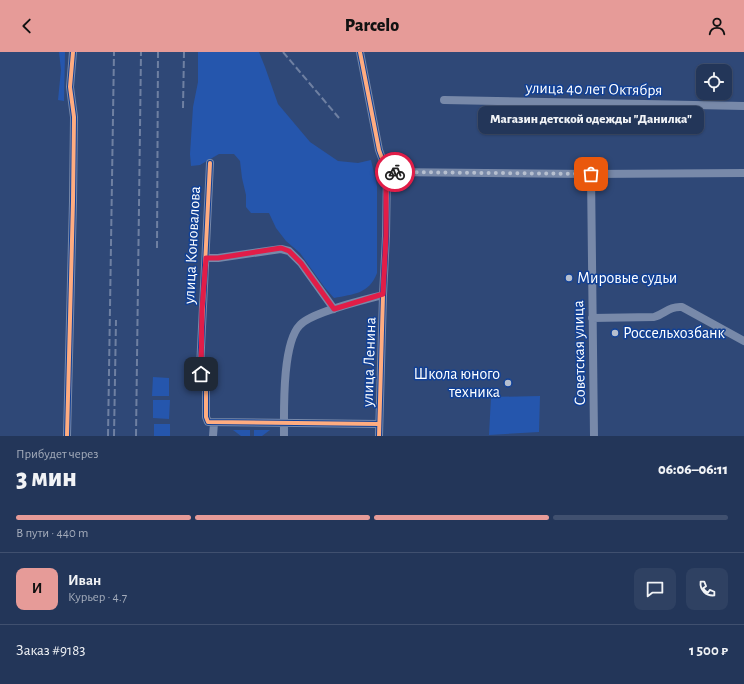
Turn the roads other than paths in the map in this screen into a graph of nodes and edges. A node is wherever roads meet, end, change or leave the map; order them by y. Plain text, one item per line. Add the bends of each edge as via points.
1 (73, 52) edge
2 (360, 52) edge
3 (444, 100) dead end
4 (744, 106) edge
5 (210, 164) dead end
6 (386, 172) junction
7 (744, 173) edge
8 (591, 174) junction
9 (206, 258) junction
10 (383, 294) junction
11 (334, 309) junction
12 (592, 318) junction
13 (744, 341) edge
14 (211, 422) junction
15 (284, 423) junction
16 (379, 424) junction
17 (67, 436) edge
18 (213, 436) edge
19 (284, 436) edge
20 (379, 436) edge
21 (594, 436) edge

1 - 17 street via 70,87 74,117
2 - 6 street, улица Ленина via 379,150
3 - 4 street, улица 40 лет Октября
5 - 9 street, улица Коновалова
6 - 8 street
6 - 10 street, улица Ленина
7 - 8 street
8 - 12 street, Советская улица
9 - 11 street via 281,248 289,251 301,263
9 - 14 street, улица Коновалова via 200,368 206,384 206,417
10 - 11 street
10 - 16 street, улица Ленина
11 - 15 street via 300,325 291,339 287,357
12 - 13 street via 654,317 669,309 682,307
12 - 21 street, Советская улица
14 - 15 street
14 - 18 street, улица Коновалова
15 - 16 street
15 - 19 street
16 - 20 street, улица Ленина

